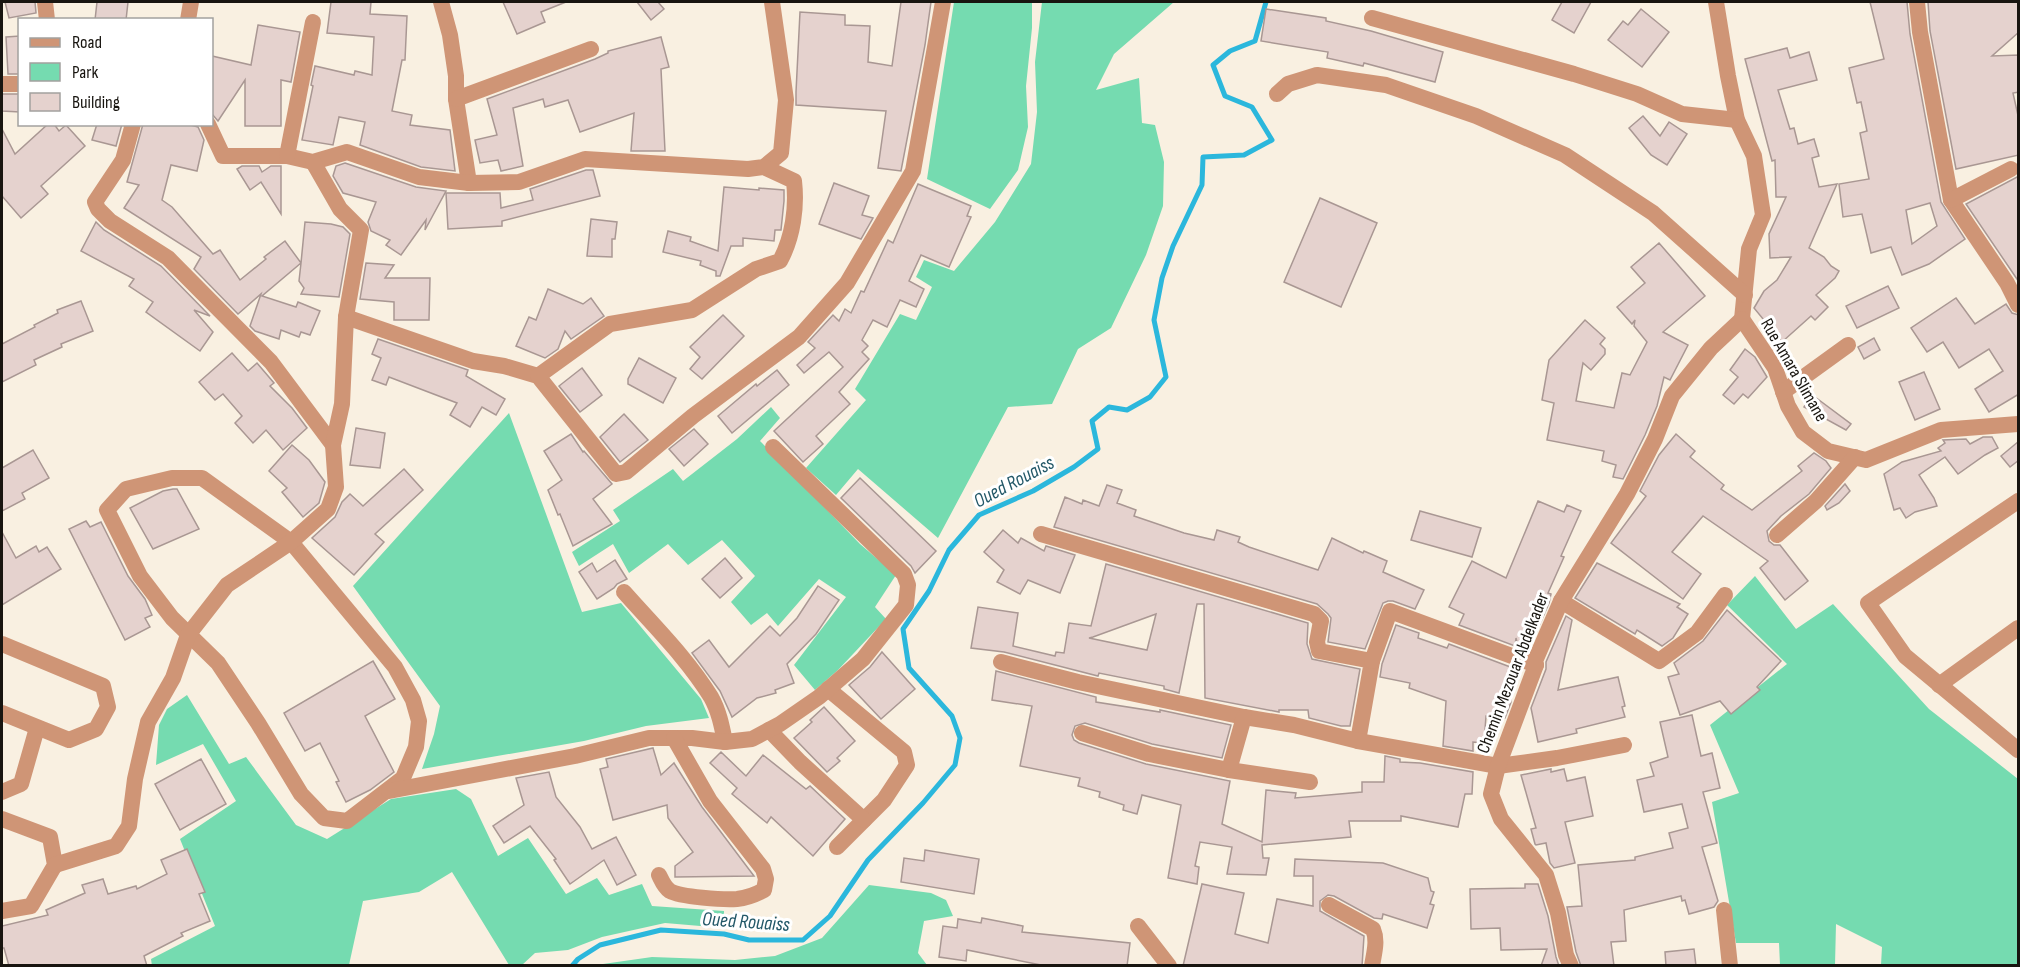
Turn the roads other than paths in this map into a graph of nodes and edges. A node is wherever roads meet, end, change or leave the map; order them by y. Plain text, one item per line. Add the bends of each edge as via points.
1 (45, 2) edge
2 (191, 2) edge
3 (441, 2) edge
4 (772, 2) edge
5 (943, 2) edge
6 (1716, 2) edge
7 (1917, 2) edge
8 (47, 18) edge
9 (188, 18) edge
10 (1372, 18) dead end
11 (313, 22) dead end
12 (591, 50) dead end
13 (2, 84) edge
14 (18, 84) edge
15 (1277, 94) dead end
16 (456, 99) junction
17 (1737, 120) junction
18 (132, 126) edge
19 (209, 126) edge
20 (287, 156) junction
21 (313, 162) junction
22 (764, 167) junction
23 (2011, 169) dead end
24 (469, 183) junction
25 (1951, 200) junction
26 (1745, 295) junction
27 (2019, 305) edge
28 (346, 316) junction
29 (1742, 319) junction
30 (1848, 345) dead end
31 (538, 376) junction
32 (1783, 392) junction
33 (2019, 424) edge
34 (333, 445) junction
35 (773, 447) dead end
36 (1855, 457) junction
37 (2019, 501) edge
38 (1041, 534) dead end
39 (1777, 535) dead end
40 (291, 542) junction
41 (624, 592) dead end
42 (1725, 595) dead end
43 (1561, 601) junction
44 (2019, 628) edge
45 (188, 635) junction
46 (2, 644) edge
47 (1372, 661) junction
48 (1001, 662) dead end
49 (1536, 664) junction
50 (1939, 685) junction
51 (828, 689) junction
52 (2, 713) edge
53 (1244, 717) junction
54 (37, 728) junction
55 (769, 730) junction
56 (1082, 733) dead end
57 (674, 738) junction
58 (1358, 741) junction
59 (725, 742) junction
60 (1624, 744) dead end
61 (2019, 750) edge
62 (1498, 766) junction
63 (1230, 770) junction
64 (1310, 782) dead end
65 (2, 792) edge
66 (385, 792) junction
67 (2, 819) edge
68 (864, 820) junction
69 (837, 847) dead end
70 (55, 865) junction
71 (659, 875) dead end
72 (1329, 905) dead end
73 (1724, 910) dead end
74 (2, 911) edge
75 (1138, 926) dead end
76 (1169, 966) edge
77 (1372, 966) edge
78 (1571, 966) edge
79 (1730, 966) edge

1 - 8 street
2 - 9 street
3 - 16 street via 450,35
4 - 22 street via 786,100 782,153
5 - 31 street via 913,171 847,282 799,337 626,472 616,474
6 - 17 street
7 - 25 street
10 - 17 street via 1574,74 1637,94 1682,114
11 - 20 street
12 - 16 street
13 - 14 street
15 - 26 street via 1288,84 1317,75 1386,85 1476,116 1565,155 1653,213
16 - 24 street
17 - 26 street via 1754,156 1763,215 1749,249
18 - 34 street via 123,160 94,202 98,209 168,258 271,362
19 - 20 street via 223,156
20 - 21 street
21 - 24 street via 347,152 419,177
21 - 28 street via 340,209 362,230
22 - 24 street via 585,159 519,182
22 - 31 street via 794,181 796,200 787,249 780,261 756,269 692,310 610,324
23 - 25 street
25 - 27 street
26 - 29 street
28 - 31 street via 474,361
28 - 34 street via 342,404
29 - 32 street, Rue Amara Slimane via 1775,368
29 - 43 street, Chemin Mezouar Abdelkader via 1711,348 1672,396 1627,494
30 - 32 street
32 - 36 street, Rue Amara Slimane via 1803,432 1828,451
33 - 36 street, Rue Amara Slimane via 1941,430 1866,460
34 - 40 street via 336,487 328,509
35 - 51 street via 904,574 908,585 906,605 863,659
36 - 39 street via 1816,501
37 - 50 street via 1868,603 1905,656
38 - 47 street via 1314,615 1321,621 1319,651
40 - 45 street via 227,585
40 - 45 street via 202,478 172,478 126,489 107,510 140,576
40 - 66 street via 395,667 413,700 419,721 416,747 403,778
41 - 59 street via 712,699
42 - 43 street via 1697,633 1659,661
43 - 49 street, Chemin Mezouar Abdelkader
44 - 50 street
45 - 66 street via 218,663 301,794 324,818 347,821
45 - 70 street via 173,678 148,722 129,826 116,846
46 - 54 street via 103,686 108,706 96,729 69,740
47 - 49 street via 1390,611
47 - 58 street
48 - 53 street
49 - 62 street, Chemin Mezouar Abdelkader
50 - 61 street
51 - 55 street
51 - 68 street via 904,752 907,759 884,800
52 - 54 street
53 - 58 street via 1294,724
53 - 63 street
54 - 65 street via 21,784
55 - 59 street via 752,739
55 - 68 street
56 - 63 street via 1149,754
57 - 59 street
57 - 66 street via 649,738
57 - 71 street via 710,801 763,868 766,879 764,890 735,899 672,892 664,887
58 - 62 street
60 - 62 street
62 - 78 street, Chemin Mezouar Abdelkader via 1491,794 1501,819 1546,875
63 - 64 street
67 - 70 street via 50,837
68 - 69 street
70 - 74 street via 31,906
72 - 77 street via 1373,929 1376,948
73 - 79 street
75 - 76 street

